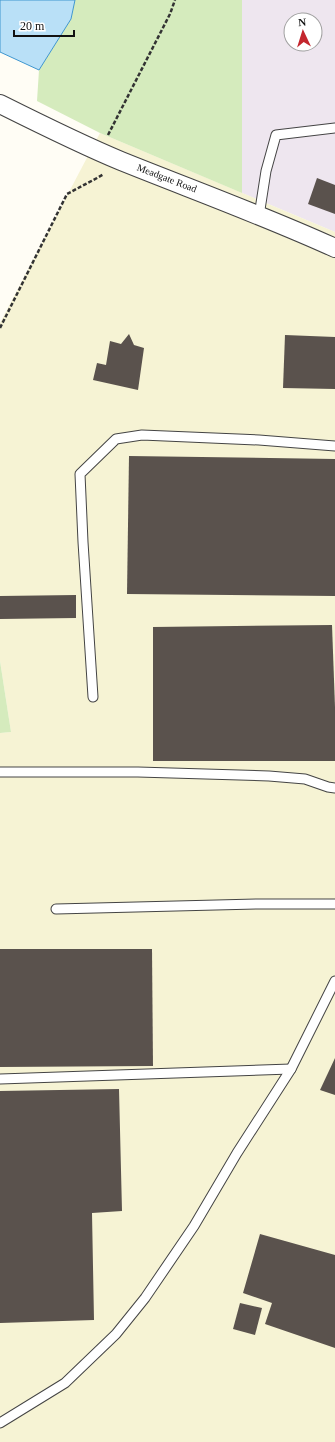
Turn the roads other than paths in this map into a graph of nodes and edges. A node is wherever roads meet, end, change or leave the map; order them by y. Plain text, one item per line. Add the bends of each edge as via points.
1 (0, 104) edge
2 (335, 128) edge
3 (259, 216) junction
4 (335, 248) edge
5 (335, 446) edge
6 (93, 697) dead end
7 (0, 772) edge
8 (335, 788) edge
9 (335, 904) edge
10 (56, 909) dead end
11 (335, 982) edge
12 (291, 1069) junction
13 (0, 1078) edge
14 (0, 1423) edge

1 - 3 street, Meadgate Road via 98,151
2 - 3 lane via 276,135 266,171
3 - 4 street, Meadgate Road
5 - 6 lane via 259,440 142,436 116,439 80,474
7 - 8 lane via 138,772 269,776 305,779
9 - 10 lane
11 - 12 lane
12 - 13 lane
12 - 14 lane via 194,1226 145,1298 116,1334 65,1383

